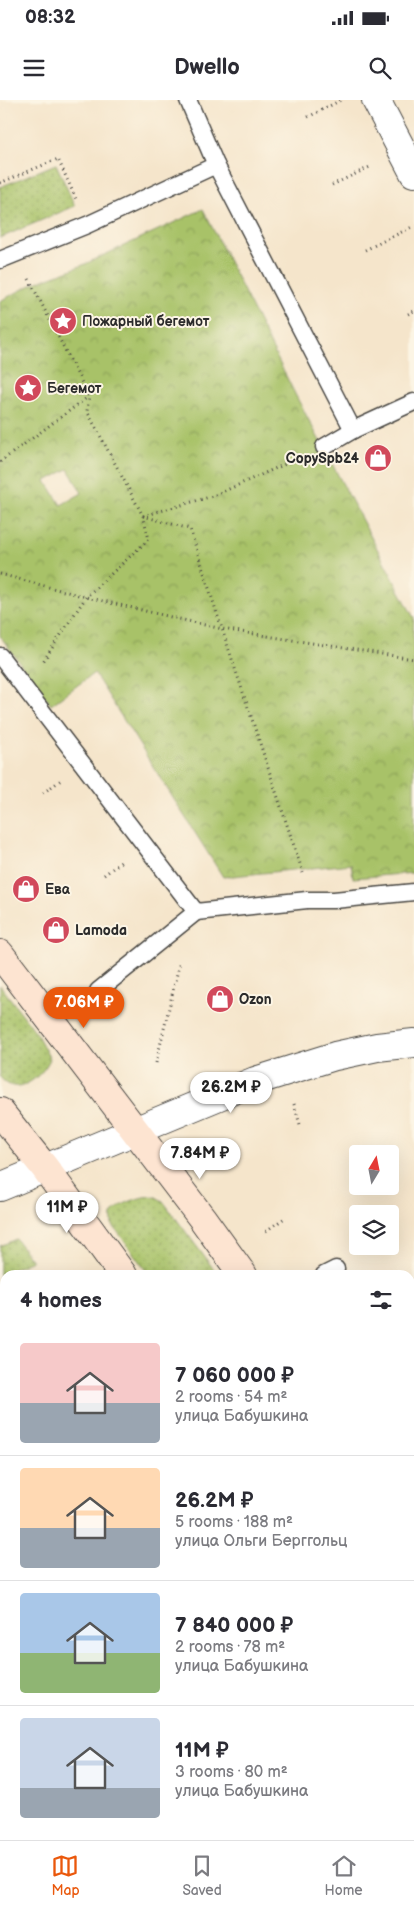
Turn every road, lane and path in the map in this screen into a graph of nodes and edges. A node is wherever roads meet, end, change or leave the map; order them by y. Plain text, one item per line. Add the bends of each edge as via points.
1 (188, 100) edge
2 (341, 100) edge
3 (376, 100) edge
4 (308, 117) dead end
5 (216, 165) junction
6 (374, 165) dead end
7 (414, 173) edge
8 (0, 183) edge
9 (332, 185) dead end
10 (87, 225) junction
11 (414, 226) edge
12 (365, 250) dead end
13 (16, 254) junction
14 (0, 260) edge
15 (414, 311) edge
16 (408, 314) dead end
17 (89, 396) junction
18 (414, 402) edge
19 (353, 430) junction
20 (324, 446) joint
21 (0, 462) edge
22 (143, 516) junction
23 (0, 574) edge
24 (86, 598) junction
25 (222, 629) junction
26 (0, 656) edge
27 (414, 659) edge
28 (25, 688) junction
29 (414, 892) edge
30 (307, 900) junction
31 (196, 912) junction
32 (181, 924) junction
33 (0, 954) edge
34 (98, 991) dead end
35 (414, 1043) edge
36 (156, 1062) dead end
37 (291, 1096) dead end
38 (0, 1112) edge
39 (301, 1128) dead end
40 (136, 1130) junction
41 (44, 1168) junction
42 (0, 1187) edge
43 (286, 1217) dead end
44 (266, 1232) dead end
45 (119, 1270) edge
46 (239, 1270) edge

1 - 5 lane
2 - 4 path
3 - 7 street
5 - 10 lane
5 - 19 lane
6 - 9 path
8 - 10 path via 58,158
10 - 13 lane
11 - 12 path
13 - 14 lane
13 - 17 path
15 - 16 path
17 - 21 path
17 - 22 path via 87,410
18 - 19 lane
19 - 20 lane
20 - 22 path via 212,496
22 - 24 path via 149,539
22 - 25 path via 190,529
23 - 24 path
24 - 25 path
24 - 28 path
25 - 27 path
25 - 30 path via 302,868
26 - 28 lane
28 - 31 lane
29 - 30 lane
30 - 31 lane
31 - 32 lane
32 - 34 lane
32 - 36 path via 184,947
33 - 40 street
35 - 40 street via 335,1056 255,1081
37 - 39 path
38 - 41 street
40 - 41 street
40 - 46 street
41 - 42 street
41 - 45 street
43 - 44 path

